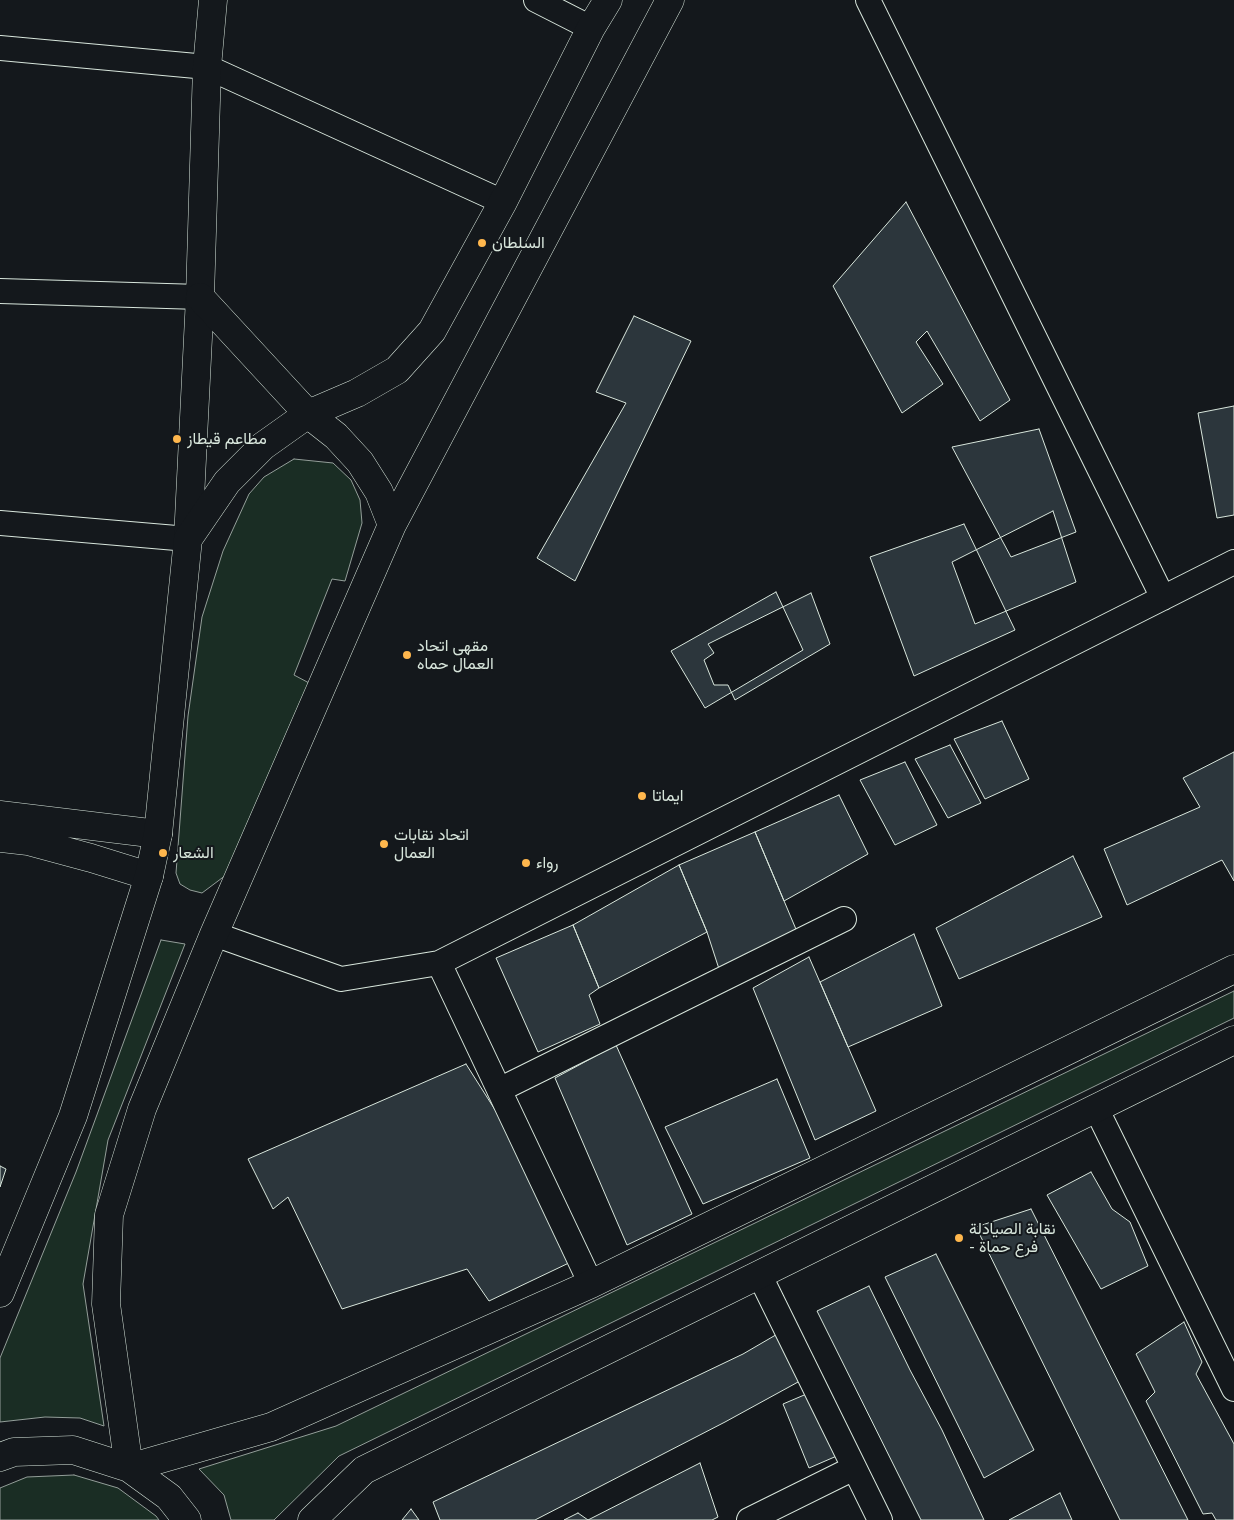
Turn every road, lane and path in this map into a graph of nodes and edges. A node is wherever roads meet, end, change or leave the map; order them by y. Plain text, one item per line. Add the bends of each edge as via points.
1 (213, 0) edge
2 (536, 0) edge
3 (608, 0) edge
4 (670, 0) edge
5 (868, 0) edge
6 (591, 28) junction
7 (0, 48) edge
8 (207, 67) junction
9 (503, 202) junction
10 (0, 291) edge
11 (200, 297) junction
12 (308, 414) junction
13 (0, 523) edge
14 (392, 525) junction
15 (188, 539) junction
16 (1234, 562) edge
17 (1163, 598) junction
18 (0, 815) edge
19 (158, 834) junction
20 (0, 838) edge
21 (149, 876) junction
22 (844, 919) dead end
23 (214, 934) junction
24 (439, 964) junction
25 (1234, 969) edge
26 (1234, 1040) edge
27 (499, 1090) junction
28 (1096, 1108) junction
29 (759, 1274) junction
30 (591, 1284) junction
31 (0, 1293) edge
32 (1234, 1389) edge
33 (0, 1457) edge
34 (129, 1468) junction
35 (854, 1468) junction
36 (187, 1520) edge
37 (312, 1520) edge
38 (748, 1520) edge
39 (880, 1520) edge

1 - 8 main road
2 - 6 street
3 - 6 main road
4 - 14 main road
5 - 17 street
6 - 9 main road
7 - 8 street
8 - 9 street
8 - 11 main road
9 - 12 main road via 432,331 403,364 357,394
10 - 11 street
11 - 12 main road
11 - 15 main road
12 - 14 main road via 336,436 360,462 379,492
12 - 15 main road via 263,446 227,482
13 - 15 street
14 - 23 main road
15 - 19 main road
16 - 17 street
17 - 24 street
18 - 19 main road
19 - 21 main road
20 - 21 main road via 28,841
21 - 31 main road via 73,1116
22 - 27 street
23 - 24 street via 341,979
23 - 34 main road via 142,1109 110,1215 106,1304
24 - 27 street
25 - 30 main road
26 - 28 main road
27 - 30 street
28 - 29 main road
28 - 32 street
29 - 35 street
29 - 37 main road via 364,1470
30 - 34 main road via 271,1427
33 - 34 main road via 14,1452 73,1450
34 - 36 main road via 169,1497
35 - 38 street
35 - 39 street

